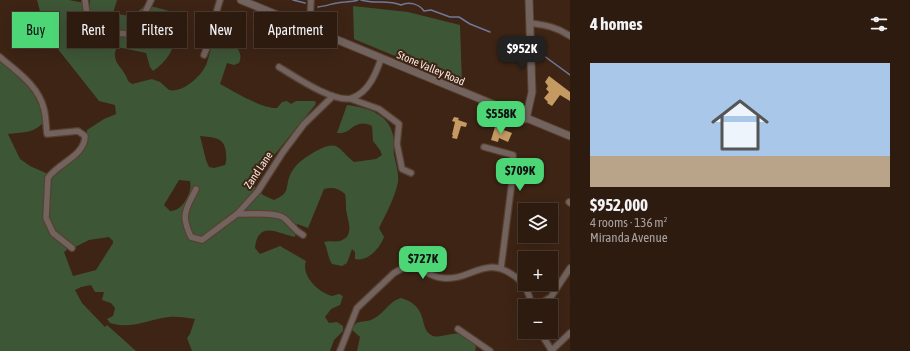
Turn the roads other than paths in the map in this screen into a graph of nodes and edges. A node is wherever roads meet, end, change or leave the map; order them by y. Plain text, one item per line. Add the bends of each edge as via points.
1 (85, 0) edge
2 (151, 0) edge
3 (220, 0) edge
4 (241, 0) edge
5 (312, 0) edge
6 (529, 0) edge
7 (270, 12) edge
8 (311, 12) edge
9 (530, 23) junction
10 (570, 36) edge
11 (337, 40) edge
12 (204, 55) dead end
13 (0, 57) edge
14 (381, 59) junction
15 (279, 67) dead end
16 (333, 96) junction
17 (351, 99) junction
18 (526, 119) junction
19 (570, 136) edge
20 (484, 147) dead end
21 (411, 173) dead end
22 (196, 189) dead end
23 (237, 214) junction
24 (303, 235) dead end
25 (72, 248) dead end
26 (501, 268) junction
27 (570, 268) edge
28 (529, 299) edge
29 (547, 299) edge
30 (458, 329) dead end
31 (570, 333) edge
32 (544, 339) edge
33 (340, 351) edge
34 (490, 351) edge
35 (551, 351) edge

1 - 2 street via 88,18 105,32 135,34
3 - 12 street via 215,27
4 - 7 street, Stone Valley Road
5 - 8 street
6 - 9 street
9 - 10 street via 552,26
9 - 18 street via 532,92
11 - 14 street, Stone Valley Road
13 - 25 street via 35,90 44,108 47,134 78,131 85,136 81,150 48,178 47,222 53,233
14 - 17 street via 374,78 361,94
14 - 18 street, Stone Valley Road
15 - 16 street
16 - 17 street
16 - 23 street, Zand Lane via 304,124 258,191
17 - 21 street via 379,109 398,124 402,169
18 - 19 street, Stone Valley Road
20 - 26 street via 513,155
22 - 23 street, Zand Lane via 185,214 185,224 191,237 202,240
23 - 24 street via 276,214
26 - 28 street via 522,282
26 - 33 street via 485,268 462,276 443,278 434,276 414,262 394,273 357,308
27 - 29 street
30 - 34 street
31 - 35 street
32 - 35 street

